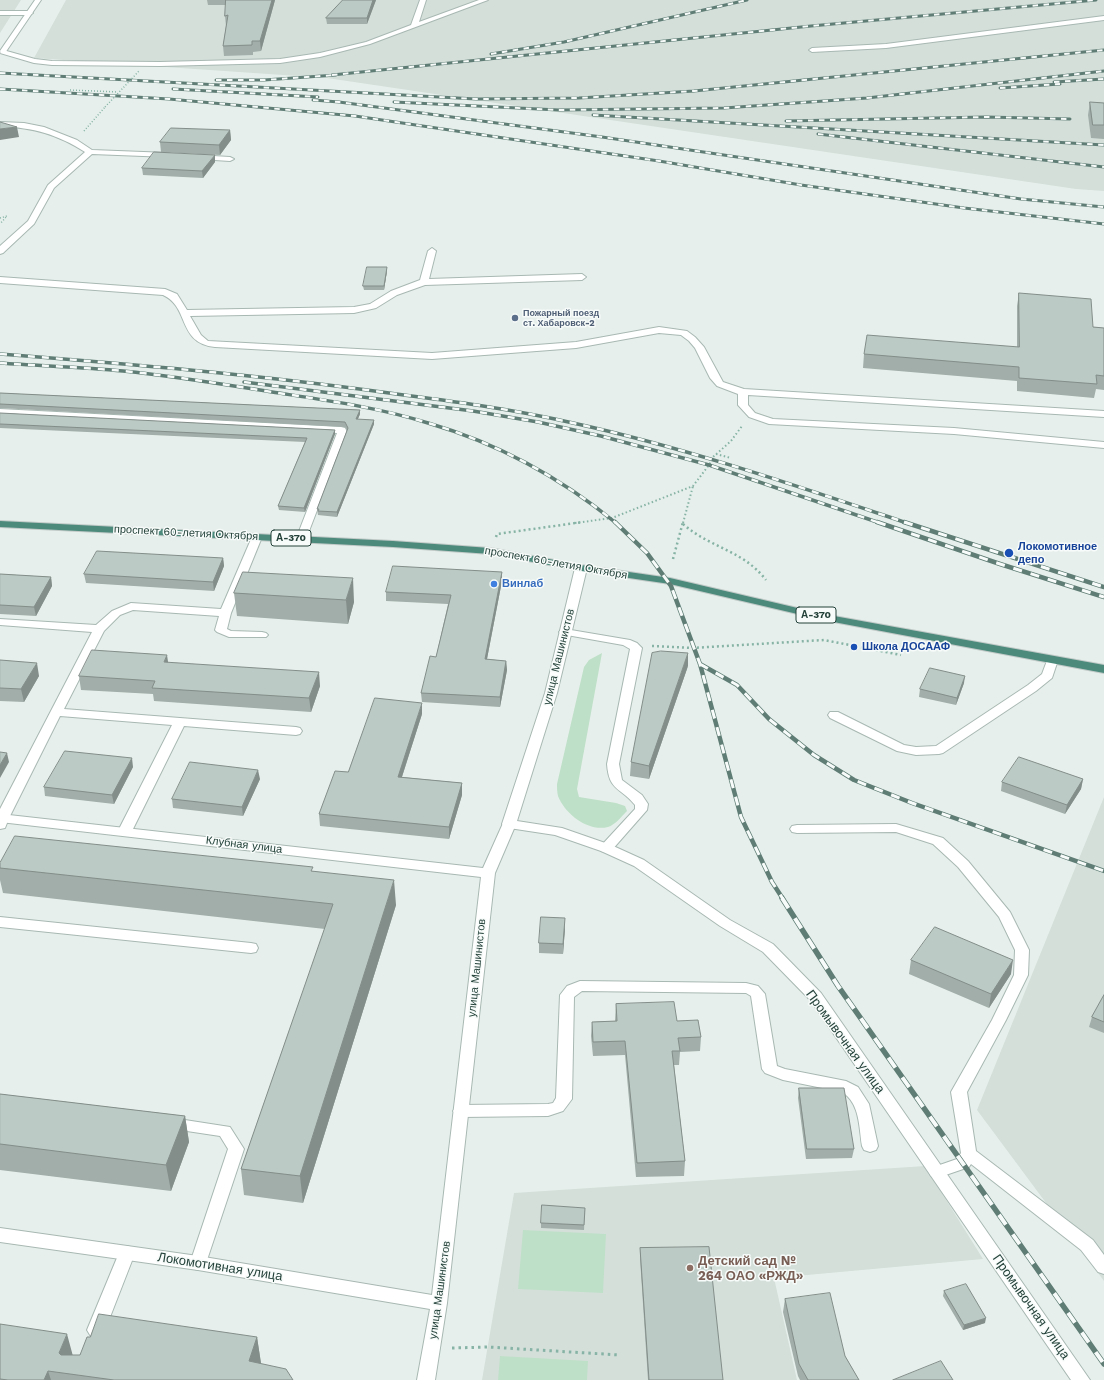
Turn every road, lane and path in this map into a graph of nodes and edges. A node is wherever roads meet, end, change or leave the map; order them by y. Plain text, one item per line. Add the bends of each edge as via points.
1 (38, 0) edge
2 (423, 0) edge
3 (485, 0) edge
4 (0, 13) edge
5 (30, 13) junction
6 (1104, 18) edge
7 (414, 26) junction
8 (812, 50) dead end
9 (2, 52) edge
10 (139, 71) dead end
11 (70, 90) dead end
12 (118, 92) junction
13 (92, 122) dead end
14 (0, 124) edge
15 (90, 152) junction
16 (175, 156) edge
17 (191, 157) edge
18 (230, 159) dead end
19 (0, 218) edge
20 (0, 224) edge
21 (432, 251) dead end
22 (0, 252) edge
23 (582, 277) dead end
24 (0, 280) edge
25 (424, 282) junction
26 (185, 313) junction
27 (743, 392) junction
28 (743, 405) junction
29 (0, 412) edge
30 (1104, 414) edge
31 (1104, 445) edge
32 (716, 454) junction
33 (731, 458) dead end
34 (693, 486) junction
35 (0, 524) edge
36 (683, 524) junction
37 (257, 537) junction
38 (301, 539) junction
39 (490, 551) junction
40 (673, 559) dead end
41 (581, 568) junction
42 (766, 580) dead end
43 (225, 613) junction
44 (0, 622) edge
45 (99, 629) junction
46 (566, 632) junction
47 (262, 635) dead end
48 (636, 648) junction
49 (901, 655) dead end
50 (1052, 660) junction
51 (1104, 669) edge
52 (56, 712) junction
53 (834, 715) dead end
54 (180, 721) junction
55 (296, 731) dead end
56 (1, 820) edge
57 (509, 824) junction
58 (797, 829) dead end
59 (125, 831) junction
60 (606, 848) junction
61 (488, 873) junction
62 (0, 922) edge
63 (251, 948) dead end
64 (461, 1111) junction
65 (155, 1122) edge
66 (870, 1146) dead end
67 (969, 1154) junction
68 (937, 1172) junction
69 (0, 1235) edge
70 (127, 1253) junction
71 (198, 1263) junction
72 (1104, 1267) edge
73 (440, 1303) junction
74 (90, 1345) edge
75 (431, 1349) junction
76 (620, 1355) dead end
77 (426, 1380) edge
78 (1081, 1380) edge

1 - 5 street
2 - 7 street
3 - 7 street
4 - 5 street
5 - 9 street
6 - 8 street via 886,46
7 - 9 street via 341,51 280,61 52,63
10 - 12 path, bridge
11 - 12 path
12 - 13 path, bridge
14 - 15 street via 41,129 74,142
15 - 16 street
15 - 22 street via 52,187 31,222
17 - 18 street
19 - 20 path via 7,216
21 - 25 street
23 - 25 street
24 - 26 street via 165,292 174,296
25 - 26 street via 394,293 365,308
26 - 27 street via 197,337 210,344 432,356 576,345 660,330 684,333 699,347 720,384
27 - 28 street
27 - 30 street
28 - 31 street via 752,416 772,422 954,431
28 - 32 path via 742,427
29 - 38 street via 340,430 342,432
32 - 33 path
32 - 34 path
34 - 36 path
34 - 39 path via 612,518 498,534
35 - 37 highway, проспект 60-летия Октября / А-370
36 - 40 path
36 - 42 path via 690,532 751,564
37 - 38 highway, проспект 60-летия Октября / А-370
37 - 43 street
38 - 39 highway, проспект 60-летия Октября / А-370
39 - 41 highway, проспект 60-летия Октября / А-370
41 - 46 street, улица Машинистов
41 - 50 highway, проспект 60-летия Октября / А-370 via 670,581 823,617
43 - 45 street via 131,606 116,613
43 - 47 street via 221,630 228,634
44 - 45 street
45 - 52 street
46 - 48 street via 626,642
46 - 57 street, улица Машинистов via 551,693
48 - 49 path via 692,648 824,640
48 - 60 street via 612,764 619,786 639,799 642,804 641,810
50 - 51 highway, проспект 60-летия Октября / А-370
50 - 53 street via 1048,675 1032,688 940,750 916,751 900,748
52 - 54 street
52 - 56 street
54 - 55 street
54 - 59 street
56 - 59 street, Клубная улица
57 - 60 street, Промывочная улица via 558,831
57 - 61 street, улица Машинистов
58 - 67 street via 896,828 919,834 938,842 963,864 1005,915 1022,950 1021,975 959,1092
59 - 61 street, Клубная улица
60 - 68 street, Промывочная улица via 639,863 725,923 768,948 816,997
61 - 64 street, улица Машинистов
62 - 63 street
64 - 66 street via 548,1110 558,1107 564,1099 567,995 580,986 746,988 758,994 760,1000 770,1069 852,1090 862,1101
64 - 73 street, улица Машинистов
65 - 71 street via 225,1131 236,1149
67 - 68 street via 963,1163
67 - 72 street via 1087,1245
68 - 78 street, Промывочная улица
69 - 70 street, Локомотивная улица
70 - 71 street, Локомотивная улица
70 - 74 street
71 - 73 street, Локомотивная улица
73 - 75 street, улица Машинистов
75 - 76 path via 488,1347
75 - 77 street, улица Машинистов

